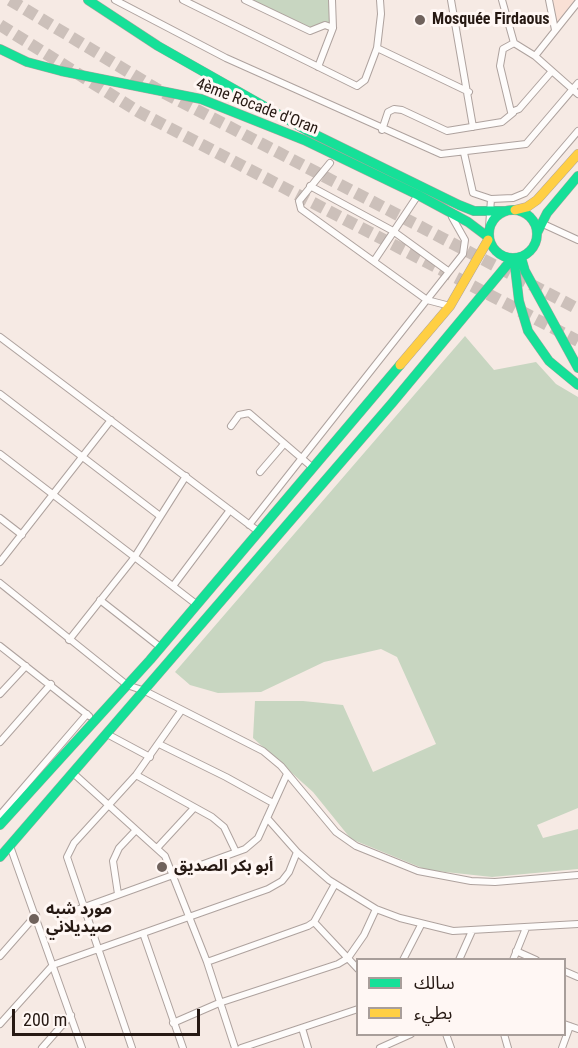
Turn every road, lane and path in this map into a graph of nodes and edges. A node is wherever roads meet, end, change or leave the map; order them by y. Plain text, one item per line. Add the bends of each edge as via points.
1 (88, 0) edge
2 (115, 0) edge
3 (183, 0) edge
4 (245, 0) edge
5 (332, 0) edge
6 (380, 0) edge
7 (451, 0) edge
8 (502, 0) edge
9 (549, 0) edge
10 (578, 2) edge
11 (333, 28) junction
12 (555, 30) junction
13 (514, 43) junction
14 (377, 48) junction
15 (0, 49) edge
16 (535, 56) junction
17 (318, 67) junction
18 (552, 71) junction
19 (578, 83) edge
20 (469, 92) junction
21 (575, 92) edge
22 (513, 113) junction
23 (473, 127) junction
24 (382, 130) junction
25 (578, 131) edge
26 (464, 153) junction
27 (578, 154) edge
28 (330, 163) dead end
29 (578, 176) edge
30 (310, 186) junction
31 (418, 195) junction
32 (491, 199) junction
33 (510, 211) junction
34 (447, 212) junction
35 (490, 213) junction
36 (541, 223) junction
37 (393, 231) junction
38 (537, 233) junction
39 (488, 234) junction
40 (577, 238) edge
41 (516, 258) junction
42 (374, 261) junction
43 (448, 271) junction
44 (427, 300) junction
45 (450, 306) junction
46 (0, 337) edge
47 (578, 368) edge
48 (578, 385) edge
49 (0, 394) edge
50 (111, 420) junction
51 (231, 426) dead end
52 (284, 444) junction
53 (0, 454) edge
54 (82, 457) junction
55 (301, 458) junction
56 (313, 468) junction
57 (260, 472) dead end
58 (186, 476) junction
59 (54, 494) junction
60 (230, 510) junction
61 (160, 516) junction
62 (0, 518) edge
63 (249, 525) junction
64 (259, 532) junction
65 (22, 535) junction
66 (134, 558) junction
67 (0, 562) edge
68 (0, 583) edge
69 (173, 586) junction
70 (100, 600) junction
71 (196, 604) junction
72 (69, 640) junction
73 (0, 646) edge
74 (160, 646) junction
75 (26, 666) junction
76 (51, 684) junction
77 (127, 686) junction
78 (145, 691) junction
79 (0, 694) edge
80 (181, 711) junction
81 (87, 714) junction
82 (95, 723) junction
83 (107, 734) junction
84 (0, 742) edge
85 (159, 744) junction
86 (150, 757) junction
87 (73, 773) junction
88 (287, 774) junction
89 (136, 775) junction
90 (273, 803) junction
91 (109, 805) junction
92 (194, 808) junction
93 (0, 815) edge
94 (267, 818) junction
95 (0, 825) edge
96 (136, 831) junction
97 (10, 846) junction
98 (158, 847) junction
99 (236, 852) junction
100 (297, 852) junction
101 (0, 857) edge
102 (173, 874) junction
103 (578, 875) edge
104 (335, 884) junction
105 (118, 894) junction
106 (82, 908) junction
107 (376, 909) junction
108 (68, 913) dead end
109 (36, 915) junction
110 (190, 918) junction
111 (314, 922) junction
112 (578, 924) edge
113 (421, 925) junction
114 (526, 928) junction
115 (472, 931) junction
116 (143, 933) junction
117 (98, 951) junction
118 (516, 951) junction
119 (0, 956) edge
120 (348, 958) junction
121 (404, 958) edge
122 (460, 958) edge
123 (514, 958) edge
124 (532, 958) edge
125 (207, 962) junction
126 (53, 965) junction
127 (356, 968) edge
128 (219, 1003) junction
129 (356, 1009) edge
130 (71, 1015) junction
131 (173, 1023) junction
132 (0, 1024) edge
133 (567, 1025) edge
134 (302, 1028) junction
135 (578, 1029) edge
136 (408, 1036) edge
137 (393, 1046) edge
138 (42, 1048) edge
139 (82, 1048) edge
140 (132, 1048) edge
141 (183, 1048) edge
142 (235, 1048) edge
143 (242, 1048) edge
144 (308, 1048) edge
145 (380, 1048) edge

1 - 35 main road, 4ème Rocade d'Oran via 158,46 308,131 459,206
2 - 24 street via 226,58
3 - 17 street
4 - 11 street via 310,31 325,25
5 - 11 street
6 - 14 street
7 - 20 street
8 - 13 street
9 - 12 street
10 - 12 street
11 - 17 street
12 - 16 street
13 - 16 street
13 - 22 street via 503,49 500,66
14 - 17 street via 360,86
14 - 20 street
15 - 31 main road, 4ème Rocade d'Oran via 27,62 61,71 201,99 304,140
16 - 18 street
18 - 21 street
18 - 22 street
19 - 21 street
20 - 23 street
21 - 26 street via 526,144
22 - 23 street via 502,122
23 - 24 street via 443,130 394,109 388,112
24 - 26 street via 434,153
25 - 32 street via 525,194
26 - 32 street via 473,193
27 - 33 main road via 537,200
28 - 30 street
29 - 36 main road
30 - 37 street
30 - 42 street via 299,201 301,209
31 - 34 main road, 4ème Rocade d'Oran
31 - 37 street
32 - 35 street
33 - 35 main road, 4ème Rocade d'Oran
33 - 38 main road via 527,215
33 - 39 main road via 495,217
34 - 39 main road, 4ème Rocade d'Oran
34 - 43 street via 463,234 466,247
35 - 39 street
36 - 38 main road
36 - 40 street
37 - 42 street
37 - 43 street
38 - 41 main road via 531,250
39 - 41 main road via 497,254
39 - 45 main road
41 - 47 main road
41 - 48 main road via 519,301 528,331 549,361
41 - 78 main road
42 - 44 street
43 - 44 street
44 - 45 street
44 - 55 street
45 - 56 main road
46 - 50 street
49 - 54 street
50 - 54 street
50 - 58 street
51 - 52 street via 246,412
52 - 55 street
52 - 57 street
53 - 59 street
54 - 59 street
54 - 61 street
55 - 56 street
55 - 63 street
56 - 64 main road
58 - 60 street
58 - 61 street
59 - 65 street
59 - 66 street
60 - 63 street
60 - 69 street
61 - 66 street
62 - 65 street
63 - 64 street
64 - 71 main road
65 - 67 street
66 - 69 street
66 - 70 street
68 - 72 street
69 - 71 street
70 - 72 street
70 - 74 street
71 - 74 main road
72 - 77 street
73 - 75 street
74 - 77 main road
75 - 76 street
75 - 79 street
76 - 81 street
76 - 84 street
77 - 78 street
77 - 82 main road
78 - 80 street
78 - 83 main road
80 - 85 street
80 - 88 street via 263,751
81 - 82 street
81 - 93 street
82 - 95 main road
83 - 86 street
83 - 87 main road
85 - 86 street
85 - 90 street
86 - 89 street
87 - 91 street
87 - 97 main road
88 - 90 street
88 - 103 street via 345,839 399,865 478,882
89 - 91 street
89 - 92 street
90 - 94 street
91 - 96 street
91 - 106 street via 68,852 68,865
92 - 98 street
92 - 99 street via 224,827
94 - 99 street via 258,838
94 - 100 street
96 - 98 street
96 - 105 street via 119,848 113,861
97 - 101 main road
97 - 109 street
98 - 102 street
99 - 102 street
100 - 104 street
100 - 110 street via 282,881
102 - 105 street
102 - 110 street
104 - 107 street
104 - 111 street
105 - 106 street
106 - 108 street
106 - 117 street
107 - 113 street
107 - 120 street
109 - 119 street
109 - 126 street
110 - 116 street
110 - 125 street
111 - 120 street
111 - 125 street
112 - 114 street
113 - 115 street
113 - 121 street
114 - 115 street
114 - 118 street
115 - 122 street
116 - 117 street
116 - 131 street
117 - 126 street
117 - 140 street
118 - 123 street
118 - 124 street
120 - 127 street
120 - 128 street
125 - 128 street
126 - 130 street
126 - 132 street
128 - 131 street
128 - 142 street
129 - 134 street
130 - 138 street
130 - 139 street
131 - 141 street
133 - 135 street
134 - 143 street
134 - 144 street
136 - 137 street
137 - 145 street

